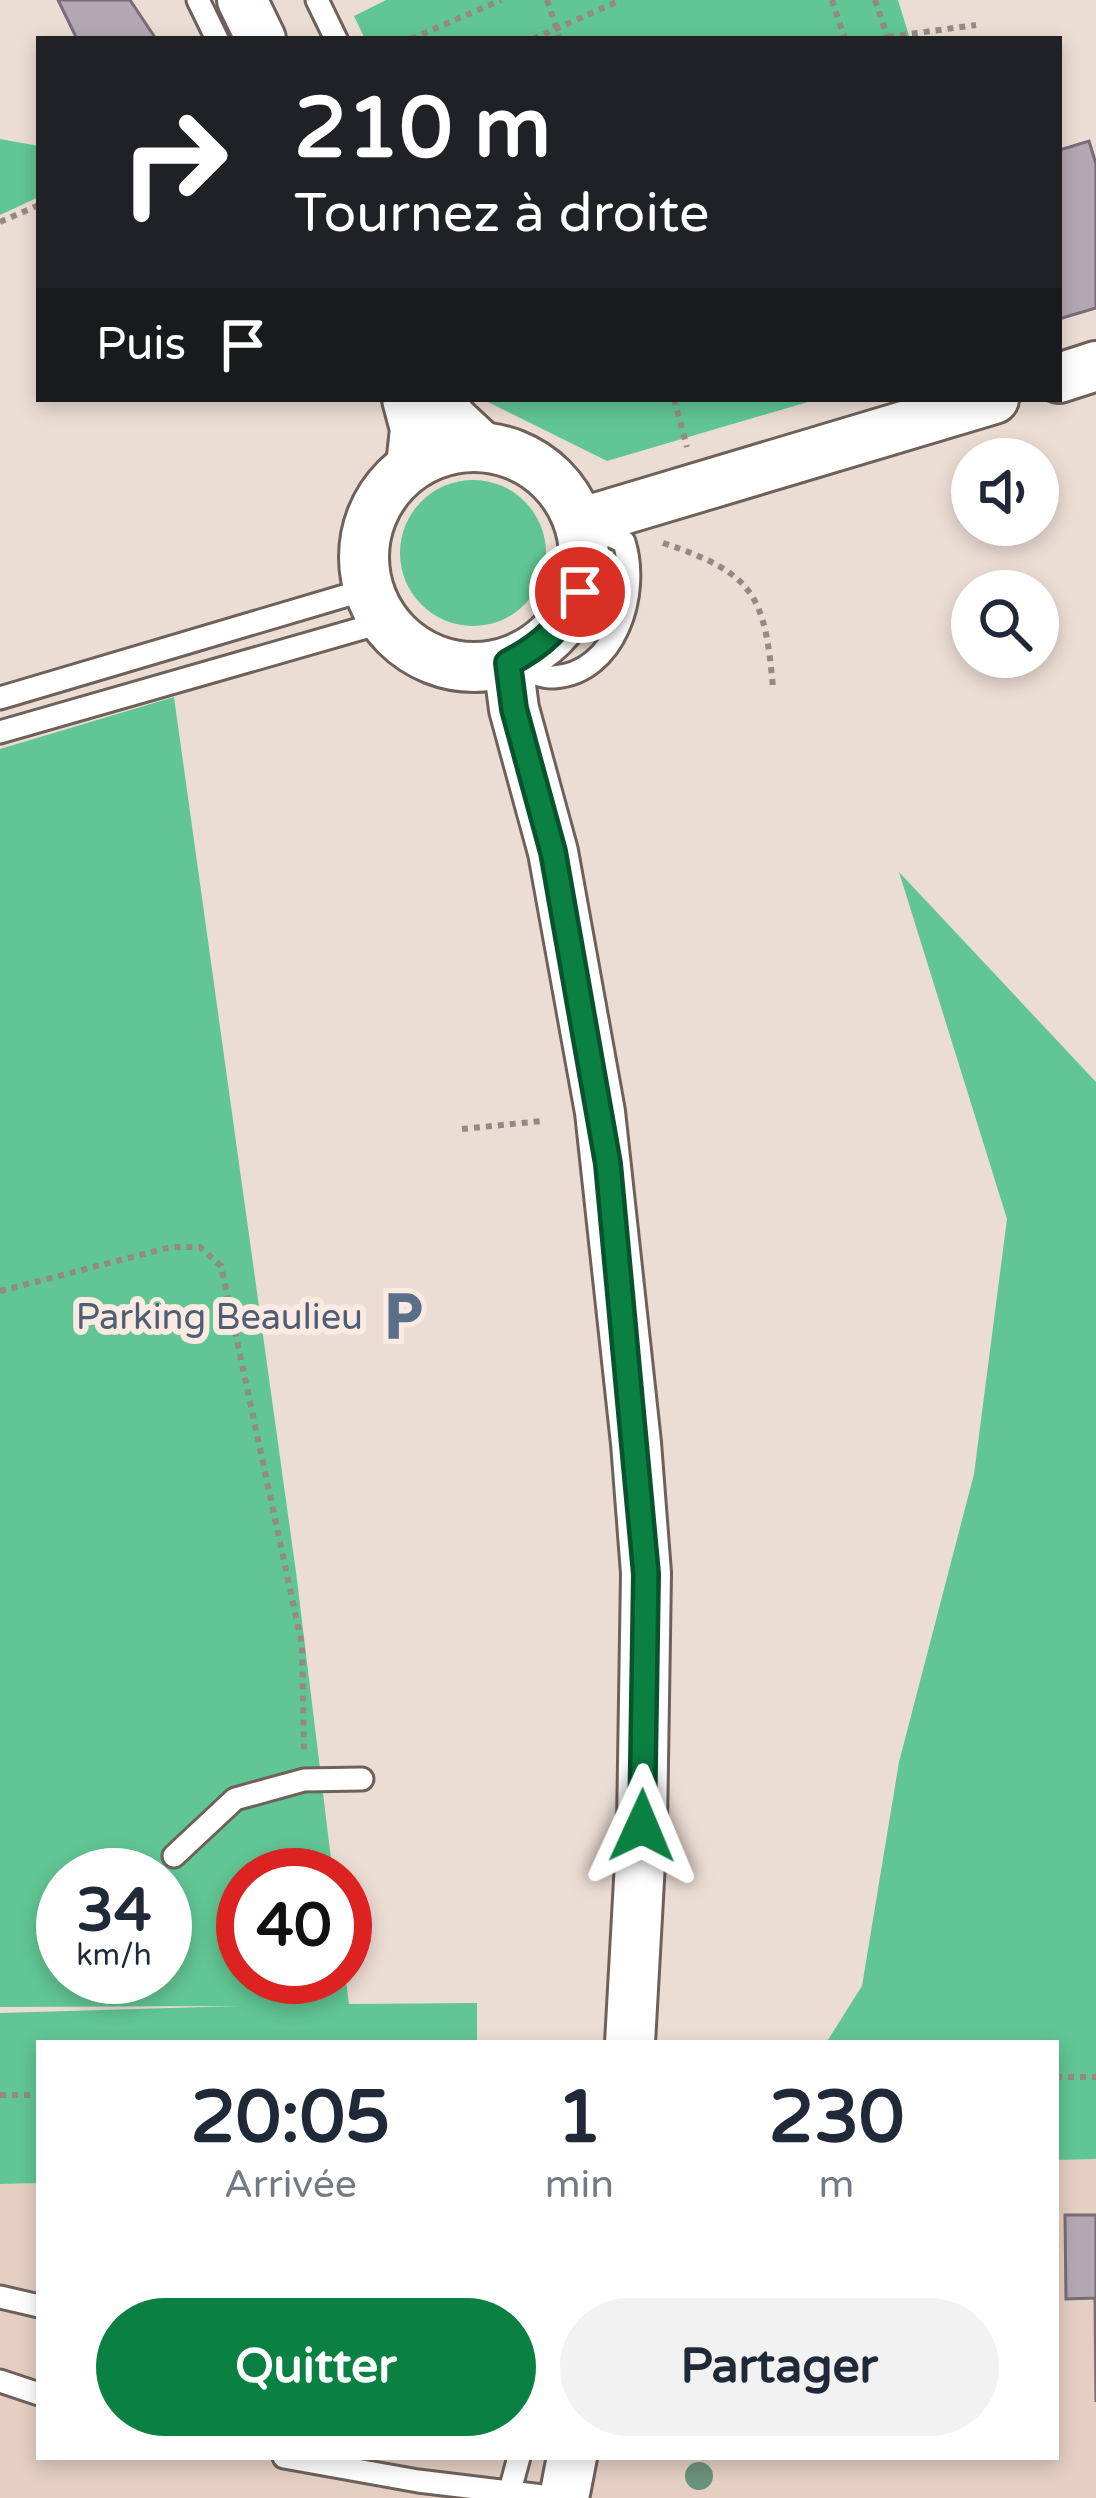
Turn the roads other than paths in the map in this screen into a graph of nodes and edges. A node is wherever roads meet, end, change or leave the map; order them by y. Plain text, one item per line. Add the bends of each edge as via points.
1 (198, 0) edge
2 (242, 0) edge
3 (273, 0) edge
4 (317, 0) edge
5 (216, 36) edge
6 (260, 36) edge
7 (290, 36) edge
8 (334, 36) edge
9 (1096, 366) edge
10 (1062, 377) edge
11 (408, 402) edge
12 (444, 402) edge
13 (984, 402) edge
14 (481, 446) junction
15 (411, 466) junction
16 (580, 523) junction
17 (376, 605) junction
18 (508, 663) junction
19 (0, 698) edge
20 (0, 732) edge
21 (362, 1779) dead end
22 (183, 1848) edge
23 (630, 2040) edge
24 (0, 2297) edge
25 (36, 2305) edge
26 (0, 2381) edge
27 (36, 2393) edge
28 (301, 2460) edge
29 (518, 2460) edge
30 (571, 2460) edge
31 (509, 2496) edge
32 (562, 2498) edge

1 - 5 lane
2 - 6 street
3 - 7 street
4 - 8 lane
9 - 10 street
11 - 15 street
12 - 14 street
13 - 16 street
14 - 15 street via 444,450
14 - 16 street via 542,470
15 - 17 street via 390,484 370,521 363,562
16 - 18 street via 580,592 551,635
17 - 18 street via 411,649 434,660 458,667
17 - 19 lane
17 - 20 lane
18 - 23 street via 553,852 603,1130 636,1443 646,1574
21 - 22 lane via 304,1780 235,1799
24 - 25 lane
26 - 27 lane
28 - 31 lane
29 - 31 lane
30 - 32 street
31 - 32 lane

